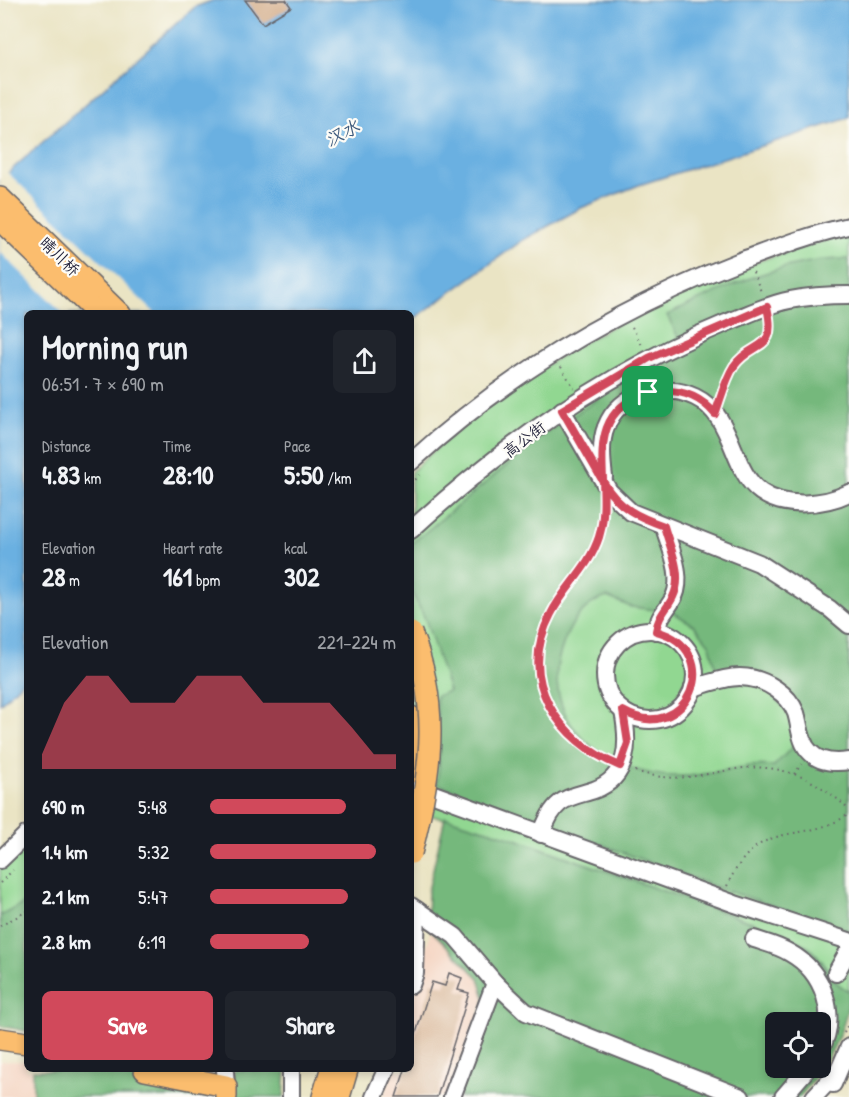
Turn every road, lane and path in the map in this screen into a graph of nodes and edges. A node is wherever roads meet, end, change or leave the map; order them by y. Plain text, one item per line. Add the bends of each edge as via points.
1 (0, 198) edge
2 (0, 220) edge
3 (849, 226) edge
4 (753, 271) dead end
5 (849, 295) edge
6 (765, 302) junction
7 (94, 310) edge
8 (116, 310) edge
9 (631, 326) dead end
10 (645, 351) dead end
11 (561, 367) dead end
12 (569, 380) dead end
13 (562, 410) junction
14 (715, 414) junction
15 (418, 466) edge
16 (604, 483) junction
17 (849, 493) edge
18 (664, 526) junction
19 (414, 527) edge
20 (849, 625) edge
21 (656, 631) junction
22 (414, 645) edge
23 (693, 688) junction
24 (623, 711) junction
25 (849, 761) edge
26 (620, 766) junction
27 (414, 790) edge
28 (849, 812) edge
29 (541, 834) junction
30 (24, 837) edge
31 (414, 841) edge
32 (0, 860) edge
33 (721, 899) junction
34 (414, 908) edge
35 (24, 912) edge
36 (0, 926) edge
37 (754, 939) dead end
38 (849, 941) edge
39 (849, 950) edge
40 (836, 973) dead end
41 (414, 976) edge
42 (495, 982) junction
43 (828, 1012) edge
44 (845, 1030) dead end
45 (849, 1032) edge
46 (0, 1040) edge
47 (24, 1043) edge
48 (849, 1047) edge
49 (157, 1072) edge
50 (291, 1072) edge
51 (330, 1072) edge
52 (346, 1072) edge
53 (385, 1072) edge
54 (799, 1078) edge
55 (226, 1084) edge
56 (291, 1097) edge
57 (323, 1097) edge
58 (339, 1097) edge
59 (374, 1097) edge
60 (452, 1097) edge
61 (741, 1097) edge
62 (783, 1097) edge
63 (814, 1097) edge

1 - 8 main road, 晴川桥
2 - 7 main road, 晴川桥
3 - 15 street via 766,251 630,310 523,372 472,409
4 - 6 path
5 - 6 street, 高公街
6 - 13 street, 高公街 via 649,358
6 - 14 path via 770,327 767,339 734,366
9 - 10 path
11 - 12 path
13 - 16 street
13 - 19 street, 高公街
14 - 16 street via 694,397 671,390 648,392 626,402 611,416 605,430
14 - 17 street via 728,432 747,476 760,492 797,503 830,501
16 - 18 street via 631,512
16 - 26 path via 603,524 585,567 545,626 540,643 540,675 548,704 562,728 581,746
18 - 20 street via 759,563
18 - 21 street via 678,577 674,596 660,616
21 - 23 street via 680,642 690,655
21 - 24 street via 627,636 608,658 606,687 615,705
22 - 31 main road, bridge via 426,692 431,745 426,793
23 - 24 street via 679,710 664,718 638,719
23 - 25 street via 734,676 764,681 792,705 810,753 827,761
24 - 26 street via 628,743
26 - 28 path via 675,778 750,768 778,770 819,785
26 - 29 street via 604,785 560,802
27 - 29 street via 431,793
28 - 33 path via 828,826 766,840 736,868
29 - 33 street
30 - 32 street
33 - 38 street
34 - 41 street
34 - 42 street via 467,947
35 - 36 path
37 - 43 street via 799,959 821,987
39 - 40 street
42 - 60 street
42 - 61 street via 526,1012
44 - 45 path
46 - 47 main road
48 - 63 street via 833,1084 828,1082
49 - 55 main road
50 - 56 street
51 - 57 main road
52 - 58 main road
53 - 59 street
54 - 62 street

